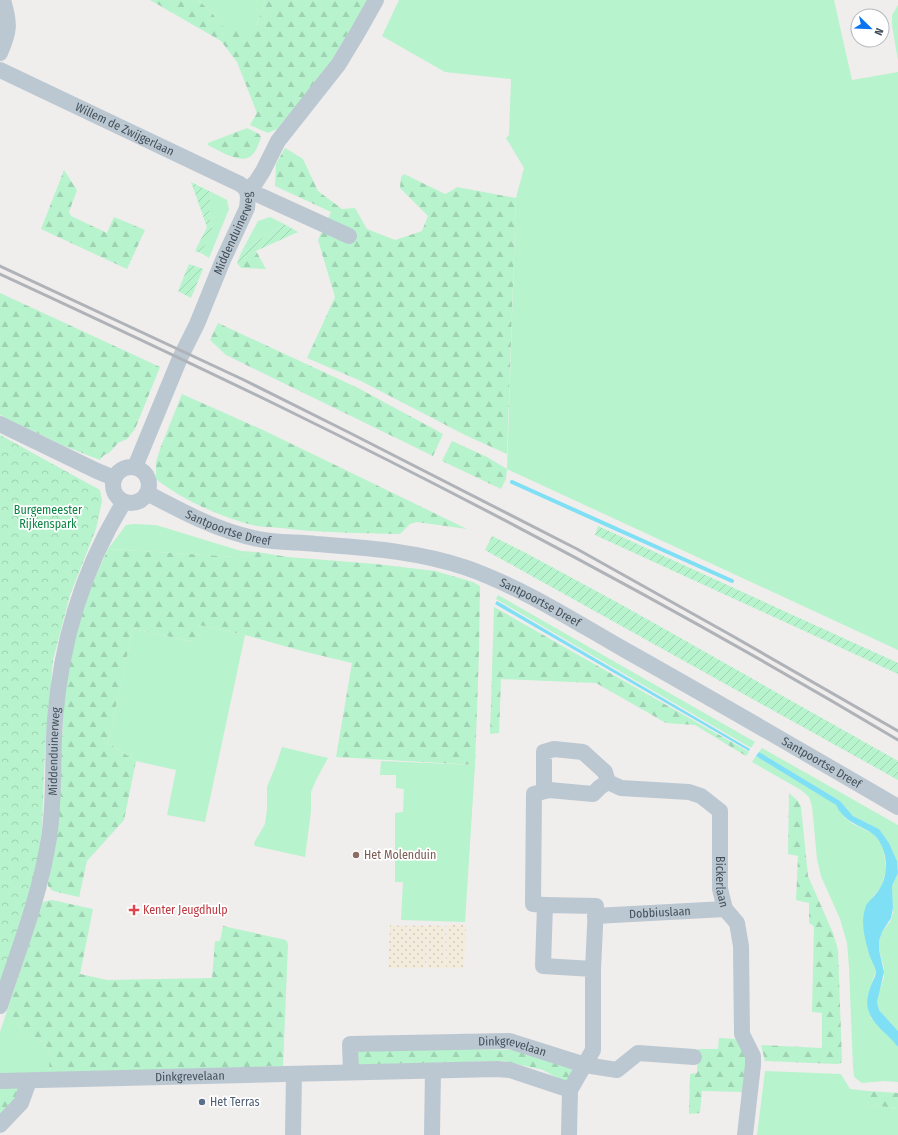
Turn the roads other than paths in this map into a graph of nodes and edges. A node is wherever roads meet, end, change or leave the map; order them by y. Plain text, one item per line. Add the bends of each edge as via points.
1 (3, 0) edge
2 (376, 0) edge
3 (0, 53) edge
4 (0, 70) edge
5 (254, 193) junction
6 (349, 236) dead end
7 (0, 424) edge
8 (135, 467) junction
9 (114, 478) junction
10 (147, 493) junction
11 (124, 502) junction
12 (608, 782) junction
13 (549, 790) junction
14 (898, 807) edge
15 (545, 905) junction
16 (725, 909) junction
17 (595, 916) junction
18 (593, 969) junction
19 (0, 1006) edge
20 (694, 1057) dead end
21 (585, 1065) junction
22 (433, 1071) junction
23 (351, 1072) junction
24 (294, 1075) junction
25 (0, 1081) edge
26 (29, 1081) junction
27 (570, 1090) junction
28 (0, 1125) edge
29 (293, 1135) edge
30 (432, 1135) edge
31 (568, 1135) edge
32 (745, 1135) edge

1 - 3 street via 8,16 8,32
2 - 5 street, Middenduinerweg via 338,65 278,140 256,182
4 - 5 street, Willem de Zwijgerlaan
5 - 6 street, Willem de Zwijgerlaan
5 - 8 street, Middenduinerweg via 248,198 247,208
7 - 9 street
8 - 9 street via 122,468
8 - 10 street via 148,478
9 - 11 street via 114,492
10 - 11 street via 139,502
10 - 14 street, Santpoortse Dreef via 197,519 232,532 260,539 410,553 466,568 498,581 701,693
11 - 19 street, Middenduinerweg via 94,556 69,627 57,696 51,815 46,853 38,892
12 - 13 street via 593,794
12 - 13 street via 605,772 583,752 554,750 544,752 544,785
12 - 16 street, Bickerlaan via 621,788 689,792 701,796 720,811 720,889
13 - 15 street via 534,794 533,904
15 - 17 street via 596,906
15 - 18 street via 543,966
16 - 17 street, Dobbiuslaan
16 - 32 street, Bickerlaan via 737,923 741,946 742,1034 753,1060
17 - 18 street
18 - 21 street via 593,1050
20 - 21 street, Dinkgrevelaan via 638,1053 617,1070
21 - 23 street, Dinkgrevelaan via 509,1041 350,1044
21 - 27 street
22 - 23 street, Dinkgrevelaan
22 - 27 street, Dinkgrevelaan via 510,1070
22 - 30 street
23 - 24 street, Dinkgrevelaan
24 - 26 street, Dinkgrevelaan
24 - 29 street
25 - 26 street, Dinkgrevelaan
26 - 28 street via 21,1103
27 - 31 street

